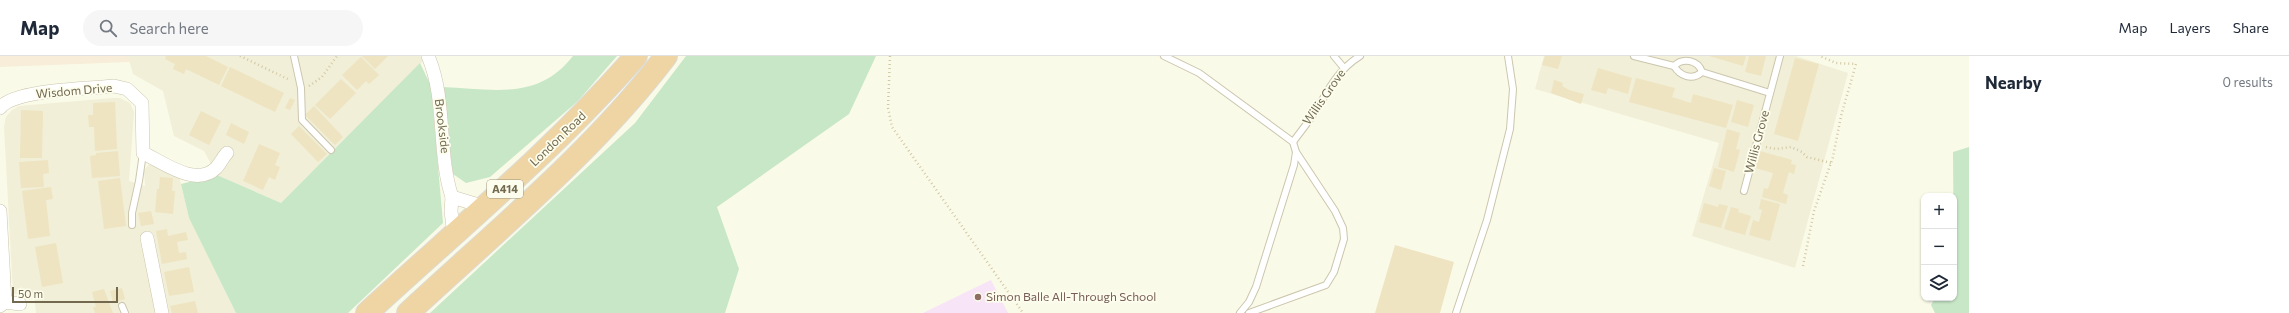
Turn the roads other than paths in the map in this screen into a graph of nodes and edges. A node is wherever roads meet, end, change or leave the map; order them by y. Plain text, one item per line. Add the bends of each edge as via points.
1 (294, 56) edge
2 (428, 56) edge
3 (636, 56) edge
4 (666, 56) edge
5 (1164, 56) edge
6 (1334, 56) edge
7 (1360, 56) edge
8 (1508, 56) edge
9 (1634, 56) edge
10 (1780, 56) edge
11 (1674, 66) junction
12 (1344, 68) junction
13 (1702, 72) junction
14 (1770, 93) junction
15 (0, 108) edge
16 (1293, 142) junction
17 (331, 150) dead end
18 (226, 152) dead end
19 (1296, 152) junction
20 (143, 153) junction
21 (1744, 191) dead end
22 (452, 197) junction
23 (485, 207) junction
24 (0, 211) edge
25 (132, 225) dead end
26 (454, 235) junction
27 (147, 238) dead end
28 (2, 304) edge
29 (20, 304) dead end
30 (122, 306) dead end
31 (125, 313) edge
32 (162, 313) edge
33 (366, 313) edge
34 (408, 313) edge
35 (1240, 313) edge
36 (1249, 313) edge
37 (1456, 313) edge

1 - 17 lane via 301,88 302,120
2 - 22 street, Brookside via 435,76 447,178
3 - 23 highway, London Road / A414 via 563,136
4 - 34 highway, London Road / A414 via 611,121 568,165
5 - 16 lane via 1199,73
6 - 12 lane
7 - 12 lane, Willis Grove
8 - 37 lane via 1513,89 1510,129 1487,220
9 - 11 lane
10 - 14 lane, Willis Grove
11 - 13 lane via 1686,76 1692,77
11 - 13 lane via 1682,61 1692,62 1697,64
12 - 16 lane, Willis Grove
13 - 14 lane
14 - 21 lane, Willis Grove
15 - 20 street, Wisdom Drive via 21,95 114,86 127,89 142,103
16 - 19 lane
18 - 20 street via 216,168 205,175 195,176
19 - 35 lane via 1256,287
19 - 36 lane via 1335,211 1343,228 1344,240 1334,272 1326,285
20 - 25 lane
22 - 23 street
22 - 26 street, Brookside
23 - 26 highway, London Road / A414
24 - 28 street
26 - 33 highway, London Road / A414
27 - 32 street
28 - 29 street
30 - 31 lane

